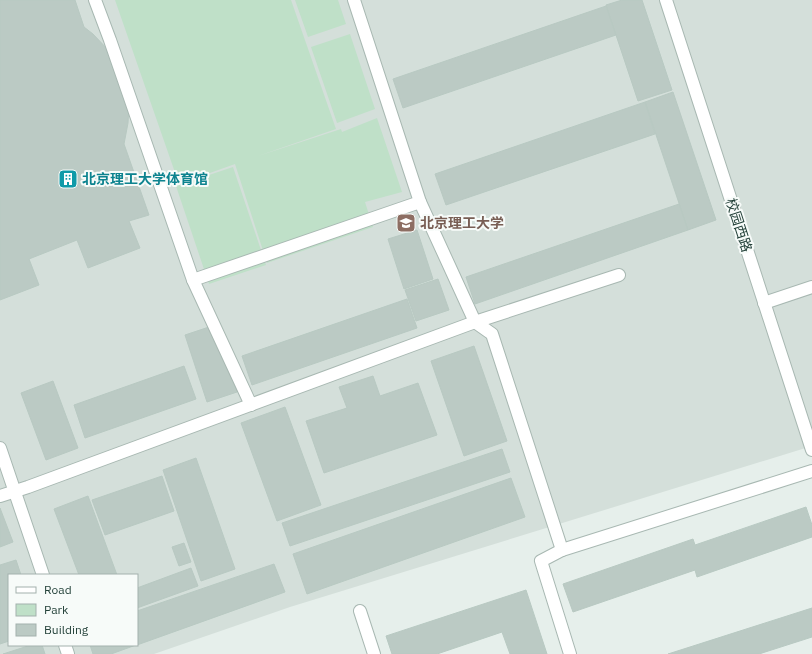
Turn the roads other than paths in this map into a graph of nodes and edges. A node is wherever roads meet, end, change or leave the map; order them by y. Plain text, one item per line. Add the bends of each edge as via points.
1 (95, 0) edge
2 (354, 0) edge
3 (666, 0) edge
4 (420, 202) junction
5 (619, 275) dead end
6 (193, 280) junction
7 (812, 287) edge
8 (764, 303) junction
9 (475, 322) junction
10 (251, 405) junction
11 (0, 448) edge
12 (812, 450) edge
13 (812, 470) edge
14 (15, 491) junction
15 (0, 496) edge
16 (562, 550) junction
17 (43, 574) edge
18 (360, 610) dead end
19 (374, 654) edge
20 (570, 654) edge

1 - 6 street
2 - 4 street
3 - 8 street, 校园西路
4 - 6 street
4 - 9 street
5 - 9 street
6 - 10 street
7 - 8 street
8 - 12 street, 校园西路
9 - 10 street
9 - 16 street via 492,334
10 - 14 street
11 - 14 street
13 - 16 street
14 - 15 street
14 - 17 street
16 - 20 street via 541,561
18 - 19 street

